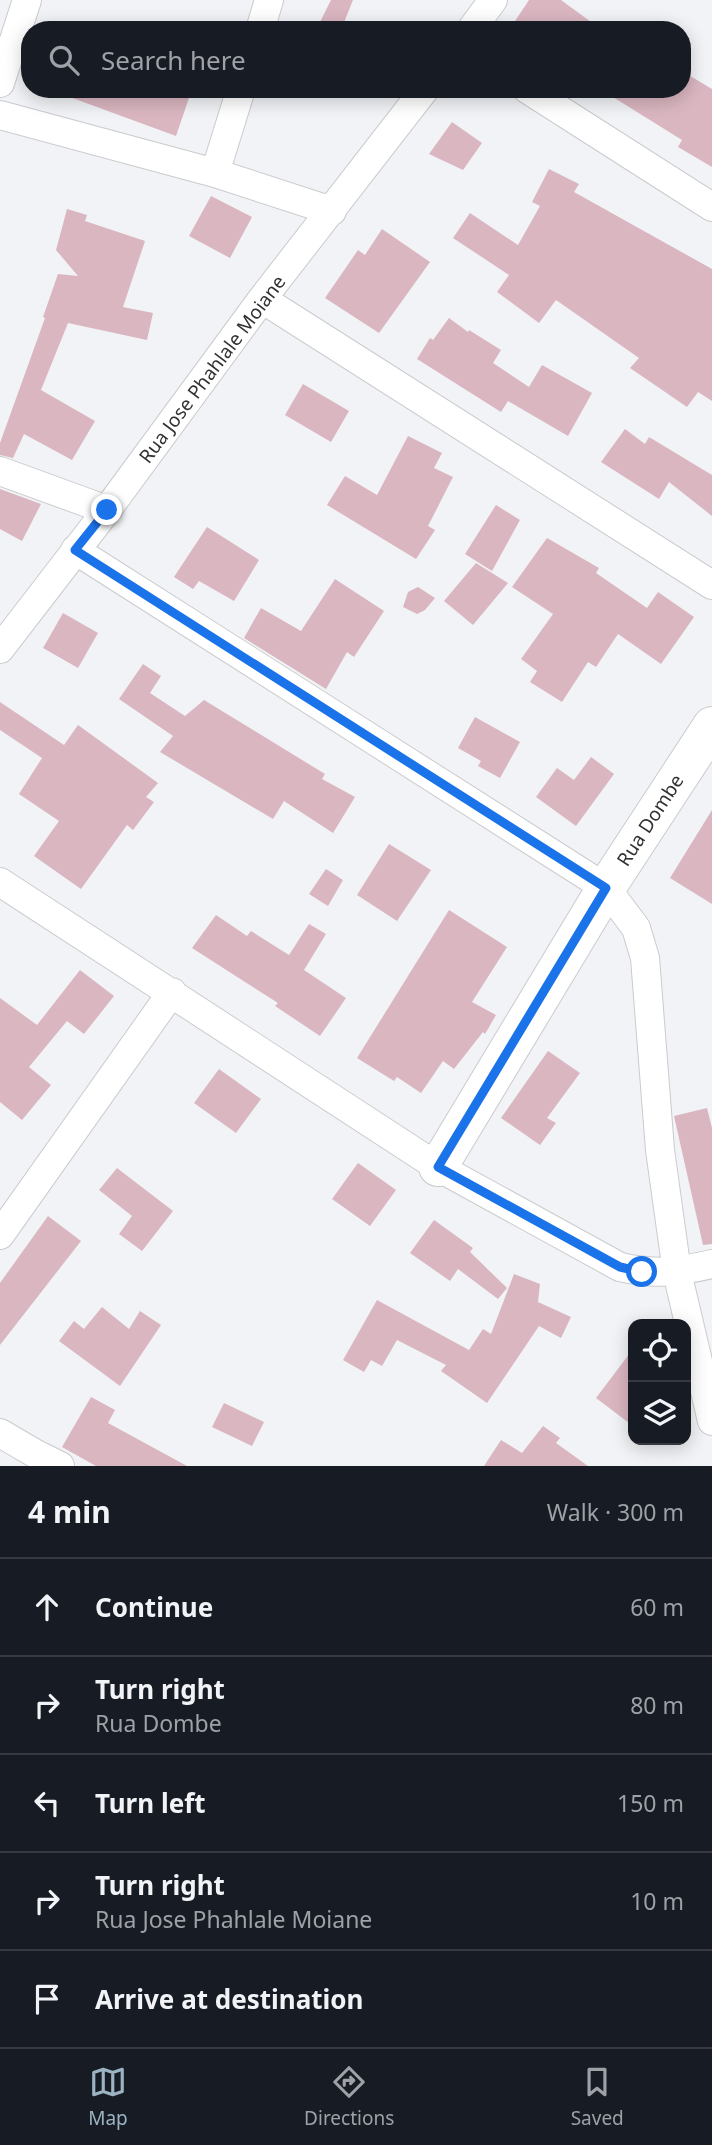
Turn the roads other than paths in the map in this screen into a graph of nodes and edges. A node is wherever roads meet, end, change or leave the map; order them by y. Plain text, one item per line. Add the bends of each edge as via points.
1 (27, 0) edge
2 (269, 0) edge
3 (494, 0) edge
4 (263, 21) edge
5 (478, 21) edge
6 (0, 83) edge
7 (238, 98) edge
8 (418, 98) edge
9 (541, 98) edge
10 (0, 115) edge
11 (215, 173) junction
12 (712, 207) edge
13 (332, 211) junction
14 (262, 299) junction
15 (0, 471) edge
16 (107, 510) junction
17 (75, 550) junction
18 (712, 585) edge
19 (0, 649) edge
20 (712, 726) edge
21 (0, 882) edge
22 (606, 888) junction
23 (172, 992) junction
24 (438, 1167) junction
25 (0, 1235) edge
26 (712, 1264) edge
27 (677, 1272) junction
28 (712, 1421) edge
29 (0, 1433) edge
30 (60, 1466) edge

1 - 6 street
2 - 4 street
3 - 5 street
7 - 11 street
8 - 13 street, Rua Jose Phahlale Moiane
9 - 12 street
10 - 11 street
11 - 13 street
13 - 14 street, Rua Jose Phahlale Moiane
14 - 16 street, Rua Jose Phahlale Moiane
14 - 18 street
15 - 16 street
16 - 17 street, Rua Jose Phahlale Moiane
17 - 19 street, Rua Jose Phahlale Moiane
17 - 22 street
20 - 22 street, Rua Dombe
21 - 23 street
22 - 24 street, Rua Dombe
22 - 27 street via 636,928 645,958 656,1116
23 - 24 street
23 - 25 street
24 - 27 street via 620,1267
26 - 27 street
27 - 28 street
29 - 30 street

